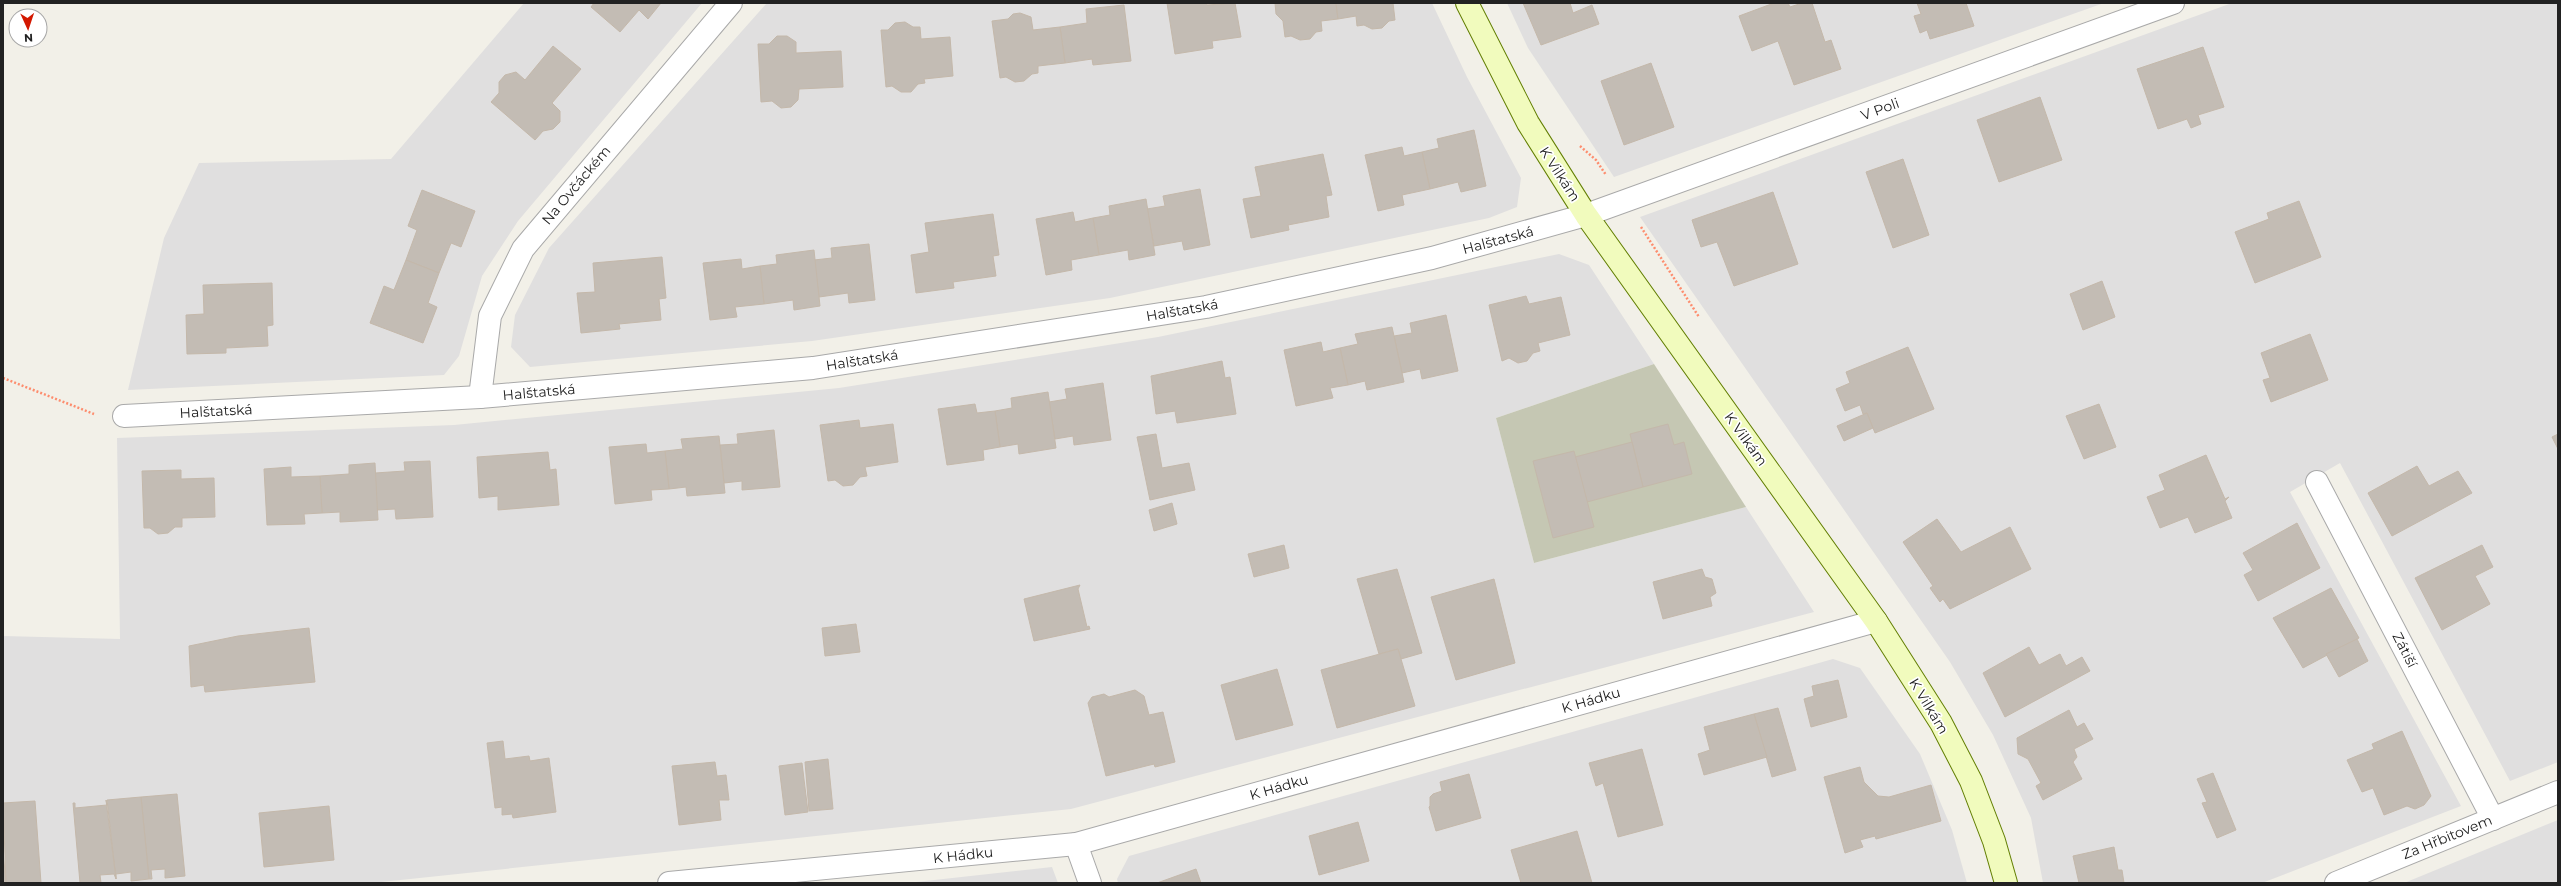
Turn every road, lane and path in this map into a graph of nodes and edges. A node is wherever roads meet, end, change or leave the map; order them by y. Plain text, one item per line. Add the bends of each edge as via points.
1 (730, 3) edge
2 (1467, 3) edge
3 (2173, 3) edge
4 (1586, 215) junction
5 (1638, 221) dead end
6 (1700, 318) dead end
7 (3, 378) edge
8 (480, 397) junction
9 (124, 416) joint
10 (2317, 482) dead end
11 (1876, 621) junction
12 (2558, 792) edge
13 (2492, 819) junction
14 (1076, 844) junction
15 (669, 883) edge
16 (1090, 883) edge
17 (2006, 883) edge
18 (2336, 883) edge

1 - 8 street, Na Ovčáckém via 523,249 490,316
2 - 4 street, K Vilkám via 1528,123
3 - 4 street, V Poli
4 - 8 street, Halštatská via 1432,258 1198,308 813,368
4 - 11 street, K Vilkám
5 - 6 path
7 - 9 path via 88,414
8 - 9 street, Halštatská
10 - 13 street, Zátiší
11 - 14 street, K Hádku
11 - 17 street, K Vilkám via 1941,723 1971,781 1994,841
12 - 13 street, Za Hřbitovem
13 - 18 street, Za Hřbitovem
14 - 15 street, K Hádku
14 - 16 street

